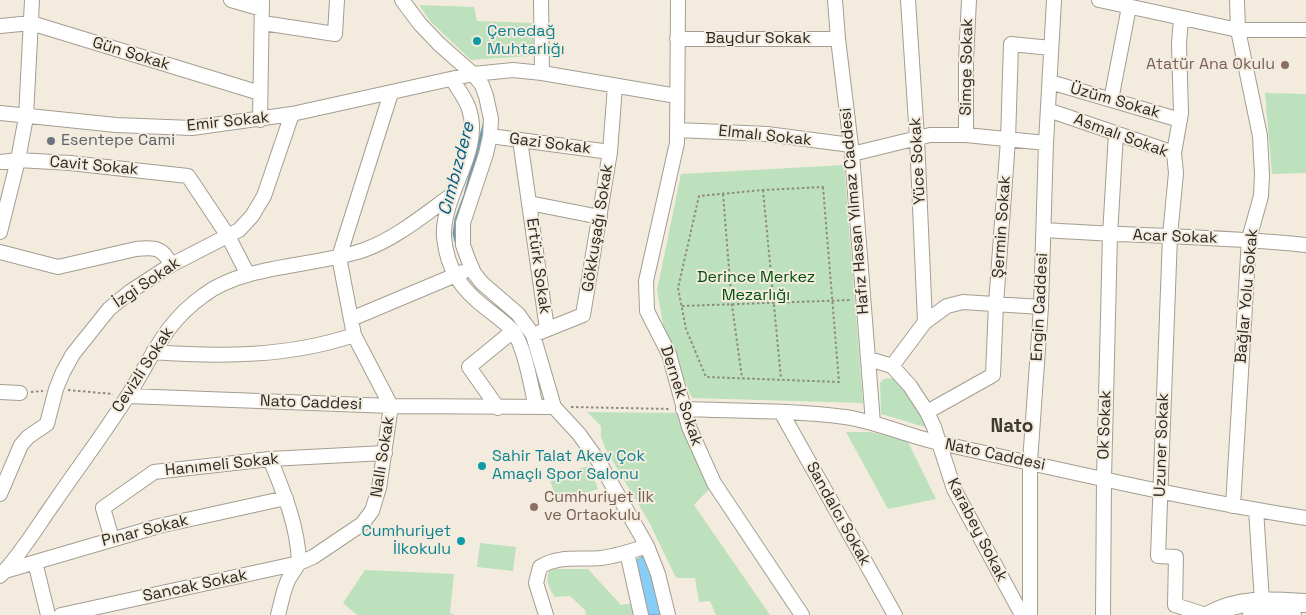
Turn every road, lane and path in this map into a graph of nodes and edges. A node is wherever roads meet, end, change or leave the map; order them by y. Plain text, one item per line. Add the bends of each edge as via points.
1 (32, 0) edge
2 (231, 0) edge
3 (338, 0) edge
4 (402, 0) edge
5 (541, 0) edge
6 (672, 0) edge
7 (678, 0) edge
8 (835, 0) edge
9 (908, 0) edge
10 (969, 0) edge
11 (1054, 0) edge
12 (1099, 0) edge
13 (1237, 0) edge
14 (1129, 6) junction
15 (262, 11) edge
16 (1181, 18) junction
17 (32, 23) junction
18 (0, 26) edge
19 (1238, 30) junction
20 (1306, 30) edge
21 (678, 38) junction
22 (838, 39) junction
23 (1051, 48) junction
24 (542, 73) junction
25 (473, 74) junction
26 (452, 80) junction
27 (1050, 82) junction
28 (615, 86) junction
29 (260, 93) junction
30 (391, 93) junction
31 (674, 96) junction
32 (1111, 100) junction
33 (1048, 110) junction
34 (0, 113) edge
35 (292, 114) junction
36 (26, 117) junction
37 (260, 120) junction
38 (1180, 120) junction
39 (678, 130) junction
40 (1116, 133) junction
41 (966, 135) junction
42 (490, 136) junction
43 (917, 138) junction
44 (520, 140) junction
45 (1008, 140) junction
46 (1046, 143) junction
47 (852, 150) junction
48 (610, 152) junction
49 (1174, 153) junction
50 (674, 155) junction
51 (18, 160) junction
52 (0, 162) edge
53 (763, 190) junction
54 (453, 194) junction
55 (723, 194) junction
56 (529, 203) junction
57 (600, 217) junction
58 (1044, 230) junction
59 (0, 232) edge
60 (1110, 235) junction
61 (228, 236) junction
62 (1170, 236) junction
63 (1249, 239) junction
64 (1306, 245) edge
65 (0, 252) edge
66 (339, 257) junction
67 (171, 265) junction
68 (472, 268) junction
69 (248, 275) junction
70 (455, 275) junction
71 (859, 300) junction
72 (833, 302) junction
73 (774, 303) junction
74 (732, 304) junction
75 (996, 304) junction
76 (682, 306) junction
77 (1041, 307) junction
78 (351, 320) junction
79 (925, 322) junction
80 (546, 329) junction
81 (513, 331) junction
82 (354, 335) junction
83 (534, 335) junction
84 (152, 352) junction
85 (869, 359) junction
86 (892, 366) junction
87 (742, 378) junction
88 (781, 379) junction
89 (56, 389) junction
90 (0, 392) edge
91 (20, 393) joint
92 (128, 396) junction
93 (391, 406) junction
94 (536, 407) junction
95 (554, 407) junction
96 (498, 408) junction
97 (683, 409) junction
98 (781, 412) junction
99 (927, 412) junction
100 (873, 423) junction
101 (939, 443) junction
102 (385, 453) junction
103 (270, 460) junction
104 (1030, 462) junction
105 (1104, 479) junction
106 (1160, 492) junction
107 (0, 494) edge
108 (286, 498) junction
109 (1233, 506) junction
110 (1256, 510) junction
111 (1306, 518) edge
112 (112, 539) junction
113 (647, 546) junction
114 (627, 552) junction
115 (35, 562) junction
116 (299, 563) junction
117 (2, 573) edge
118 (1306, 603) edge
119 (1257, 608) edge
120 (48, 615) edge
121 (62, 615) edge
122 (278, 615) edge
123 (546, 615) edge
124 (641, 615) edge
125 (668, 615) edge
126 (802, 615) edge
127 (894, 615) edge
128 (1022, 615) edge
129 (1030, 615) edge
130 (1103, 615) edge
131 (1208, 615) edge
132 (1292, 615) edge

1 - 17 street
2 - 15 street
3 - 15 street via 335,34
4 - 25 street via 439,44
5 - 24 street
6 - 31 street, Dernek Sokak
7 - 21 street, Dernek Sokak
8 - 22 street, Hafız Hasan Yılmaz Caddesi
9 - 43 street, Yüce Sokak
10 - 41 street, Simge Sokak
11 - 23 street, Engin Caddesi
12 - 14 street
13 - 19 street, Bağlar Yolu Sokak
14 - 16 street
14 - 32 street
15 - 29 street
16 - 19 street
16 - 38 street
17 - 18 street, Gün Sokak
17 - 29 street, Gün Sokak
17 - 36 street
19 - 20 street
19 - 63 street, Bağlar Yolu Sokak via 1262,159 1261,196
21 - 22 street, Baydur Sokak
21 - 31 street, Dernek Sokak
22 - 47 street, Hafız Hasan Yılmaz Caddesi
23 - 27 street, Engin Caddesi
23 - 45 street, Şermin Sokak via 1011,44
24 - 25 street, Emir Sokak via 513,70
24 - 28 street, Emir Sokak
25 - 26 street, Emir Sokak
25 - 42 street via 486,96 491,119
26 - 30 street, Emir Sokak
26 - 54 street via 469,108 473,133
27 - 32 street, Üzüm Sokak
27 - 33 street, Engin Caddesi
28 - 31 street, Emir Sokak
28 - 48 street, Gökkuşağı Sokak
29 - 37 street
30 - 35 street, Emir Sokak
30 - 66 street, Nallı Sokak
31 - 39 street, Dernek Sokak
31 - 50 street, Dernek Sokak
32 - 38 street, Üzüm Sokak
33 - 40 street, Asmalı Sokak
33 - 46 street, Engin Caddesi
34 - 36 street, Emir Sokak
35 - 37 street, Emir Sokak
35 - 61 street, İzgi Sokak via 264,196 246,224
36 - 37 street, Emir Sokak via 192,128
36 - 51 street
38 - 49 street
39 - 47 street, Elmalı Sokak via 767,134
39 - 50 street, Dernek Sokak
40 - 49 street, Asmalı Sokak
40 - 60 street, Ok Sokak
41 - 43 street
41 - 45 street
42 - 44 street, Gazi Sokak
42 - 68 street via 463,223 463,244
43 - 47 street
43 - 79 street, Yüce Sokak
44 - 48 street, Gazi Sokak
44 - 56 street, Ertürk Sokak
45 - 46 street
45 - 75 street, Şermin Sokak
46 - 58 street, Engin Caddesi
47 - 71 street, Hafız Hasan Yılmaz Caddesi
48 - 57 street, Gökkuşağı Sokak
49 - 62 street, Asmalı Sokak via 1175,194
50 - 97 street, Dernek Sokak via 645,291 647,311 675,370
51 - 52 street, Cavit Sokak
51 - 59 street
51 - 61 street, Cavit Sokak via 188,176
53 - 55 path
53 - 72 path via 824,187
53 - 73 path
54 - 66 street, Cevizli Sokak via 389,239
54 - 70 street via 444,222 444,238
55 - 74 path
55 - 76 path via 699,196 678,288
56 - 57 street, Ertürk Sokak
56 - 80 street, Ertürk Sokak
57 - 80 street, Gökkuşağı Sokak via 583,316
58 - 60 street, Acar Sokak
58 - 77 street, Engin Caddesi
60 - 62 street, Acar Sokak
60 - 105 street, Ok Sokak
61 - 67 street, İzgi Sokak
61 - 69 street
62 - 63 street, Acar Sokak
62 - 106 street, Uzuner Sokak
63 - 64 street, Acar Sokak
63 - 109 street, Bağlar Yolu Sokak
65 - 67 street via 58,267 136,249 155,248 163,252
66 - 69 street, Cevizli Sokak
66 - 78 street, Nallı Sokak
67 - 89 street, İzgi Sokak via 109,309 73,354
68 - 70 street
68 - 83 street via 490,292 518,314
69 - 84 street, Cevizli Sokak via 217,287 193,303 162,336
70 - 78 street
70 - 81 street via 475,300
71 - 72 path
71 - 85 street, Hafız Hasan Yılmaz Caddesi
72 - 73 path
72 - 88 path via 839,382
73 - 74 path
73 - 88 path
74 - 76 path
74 - 87 path
75 - 77 street
75 - 79 street via 955,303
75 - 99 street, Şermin Sokak via 993,375
76 - 87 path via 686,329 706,377
77 - 104 street, Engin Caddesi
78 - 82 street, Nallı Sokak
79 - 86 street
80 - 83 street, Gökkuşağı Sokak
81 - 94 street
81 - 96 street via 469,367
82 - 84 street via 314,346 264,354
82 - 93 street, Nallı Sokak
83 - 95 street
84 - 92 street, Cevizli Sokak
85 - 86 street
85 - 100 street, Hafız Hasan Yılmaz Caddesi
86 - 99 street, Karabey Sokak
87 - 88 path
89 - 91 path
89 - 92 path
89 - 107 street, İzgi Sokak via 47,424 21,445
90 - 91 street
92 - 93 street, Nato Caddesi
92 - 117 street, Cevizli Sokak via 26,544
93 - 96 street, Nato Caddesi
93 - 102 street, Nallı Sokak
94 - 95 street, Nato Caddesi
94 - 96 street, Nato Caddesi
95 - 97 path
95 - 113 street via 599,462
97 - 98 street, Nato Caddesi
97 - 126 street, Dernek Sokak via 714,483
98 - 100 street, Nato Caddesi
98 - 127 street, Sandalcı Sokak
99 - 101 street, Karabey Sokak
100 - 101 street, Nato Caddesi
101 - 104 street, Nato Caddesi
101 - 128 street, Karabey Sokak via 954,489
102 - 103 street, Hanımeli Sokak
102 - 116 street, Nallı Sokak via 378,496 367,519 313,557
103 - 108 street
103 - 112 street, Hanımeli Sokak via 154,472 102,508
104 - 105 street, Nato Caddesi
104 - 129 street, Engin Caddesi
105 - 106 street, Nato Caddesi
105 - 130 street, Ok Sokak
106 - 109 street, Nato Caddesi
106 - 131 street, Uzuner Sokak via 1158,556 1176,557 1175,605
108 - 112 street, Pınar Sokak
108 - 116 street via 297,537
109 - 110 street, Nato Caddesi
110 - 111 street, Nato Caddesi
110 - 119 street
112 - 115 street, Pınar Sokak
113 - 114 street
113 - 125 street
114 - 123 street via 601,558 557,560 540,567 536,583
114 - 124 street
115 - 117 street, Pınar Sokak
115 - 120 street
116 - 121 street, Sancak Sokak
116 - 122 street via 288,580
118 - 119 main road
119 - 131 main road via 1238,604
119 - 132 main road

